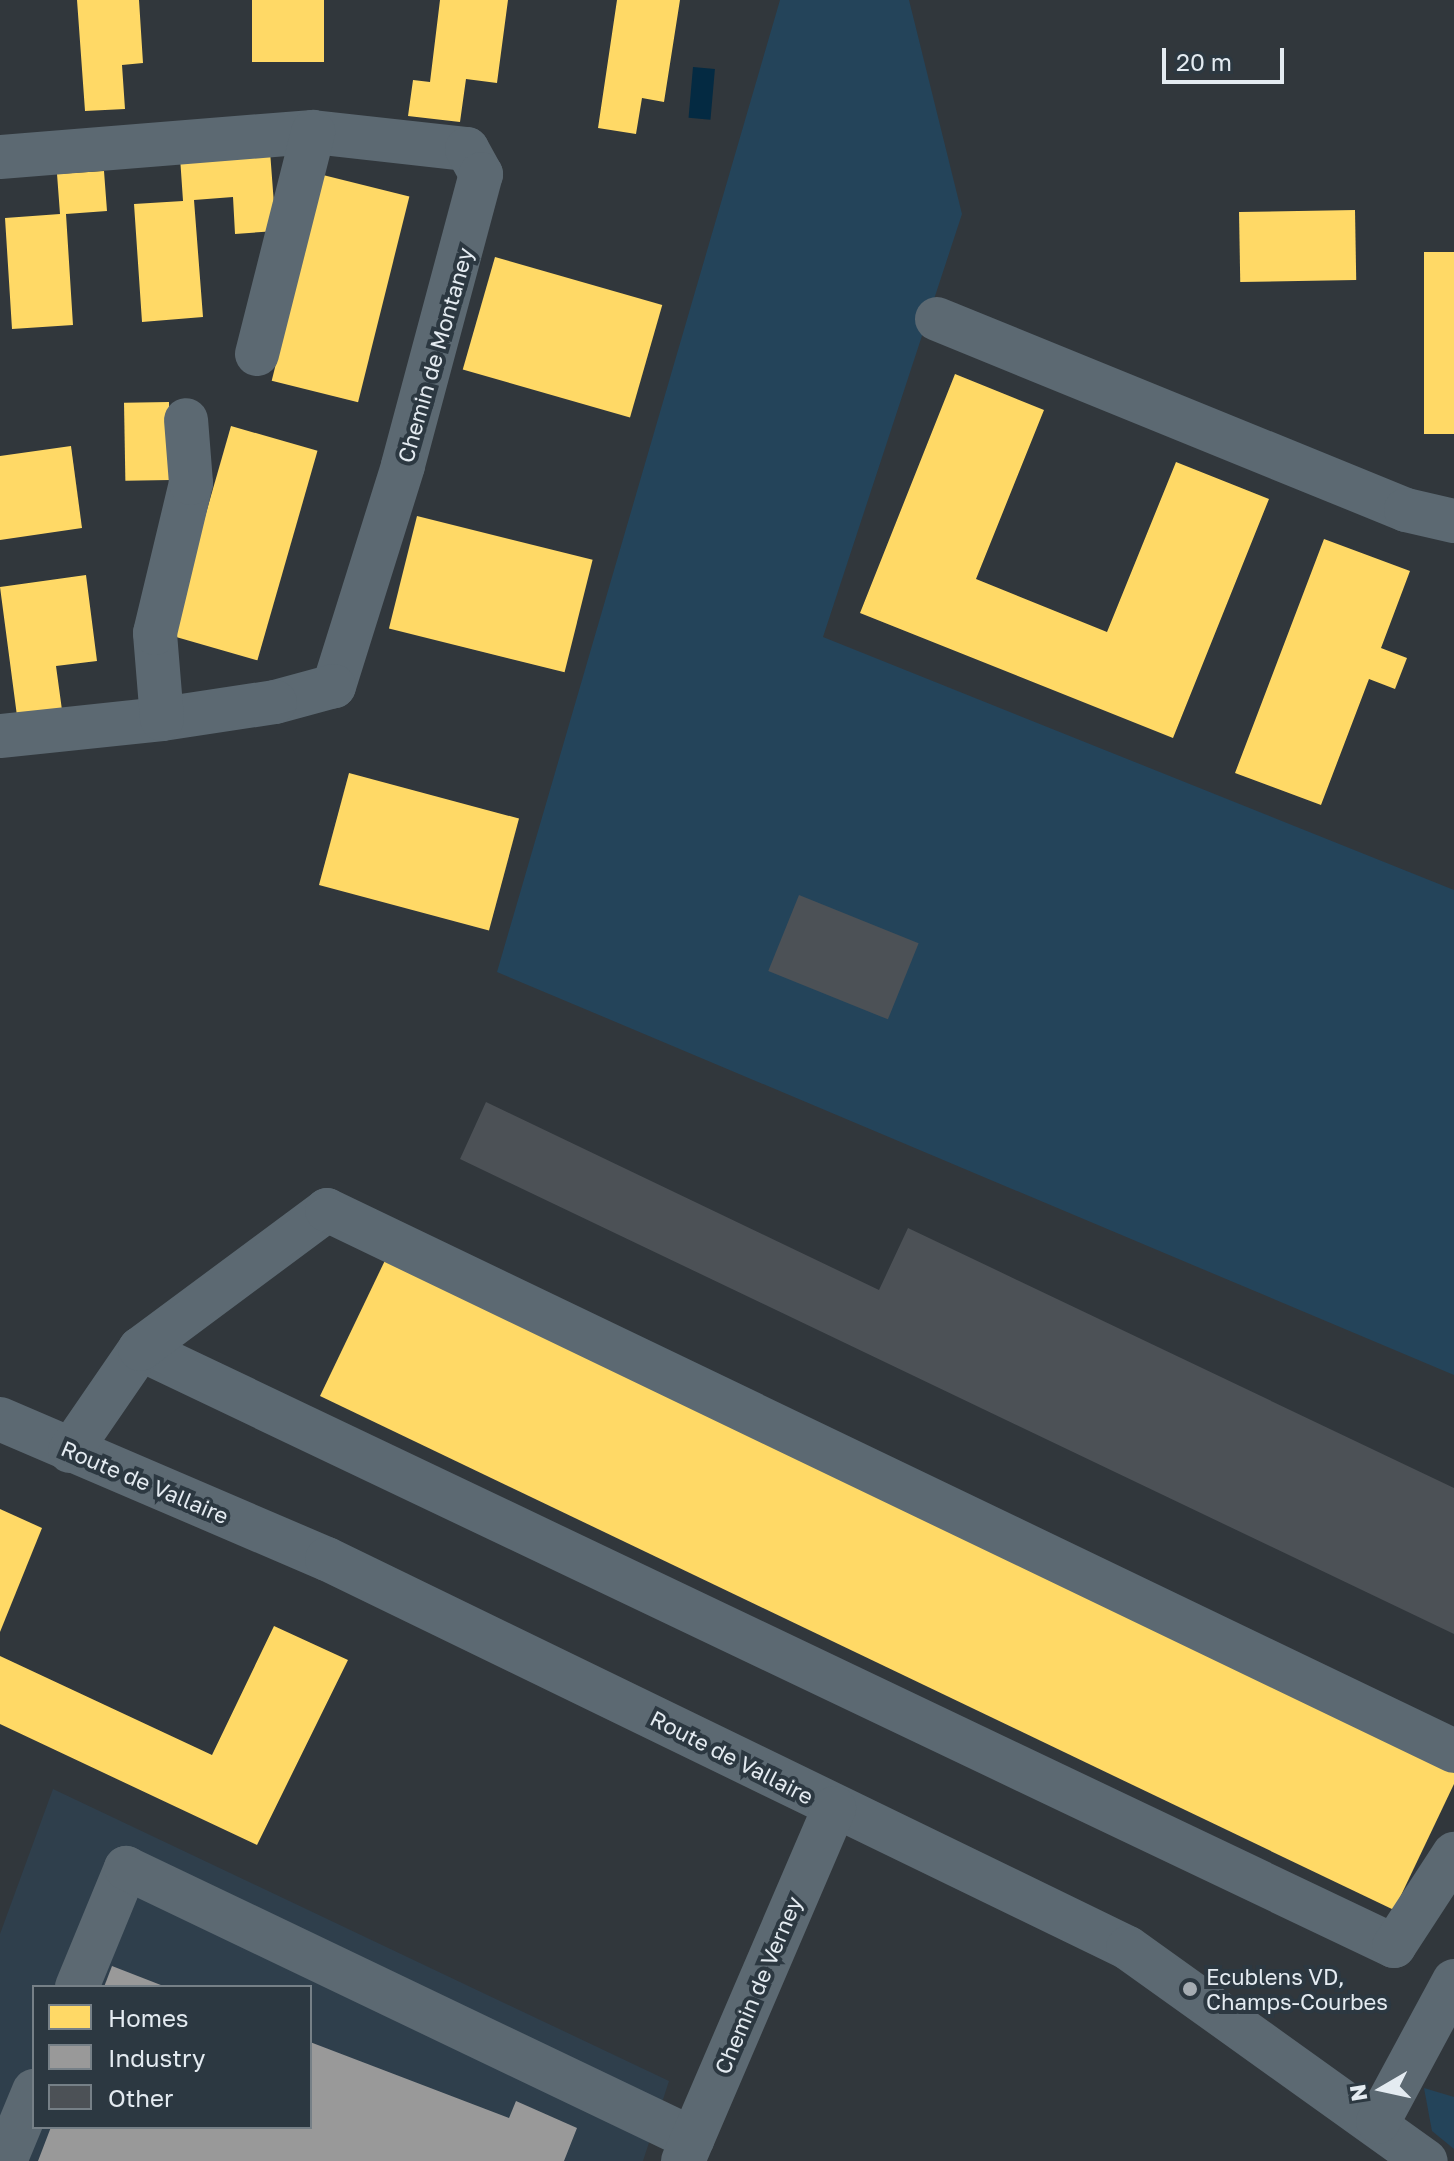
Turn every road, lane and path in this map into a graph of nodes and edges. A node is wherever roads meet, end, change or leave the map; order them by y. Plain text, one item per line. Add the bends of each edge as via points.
1 (313, 132) junction
2 (0, 157) edge
3 (937, 319) dead end
4 (257, 354) dead end
5 (186, 420) dead end
6 (1454, 521) edge
7 (162, 719) junction
8 (0, 734) edge
9 (140, 1349) junction
10 (0, 1419) edge
11 (70, 1451) junction
12 (1454, 1751) edge
13 (834, 1808) junction
14 (1454, 1854) edge
15 (1454, 1981) edge
16 (78, 1985) edge
17 (32, 2096) edge
18 (1378, 2122) junction
19 (688, 2150) edge
20 (5, 2161) edge
21 (1426, 2161) edge

1 - 2 street, Chemin de Montaney
1 - 4 street
1 - 7 street, Chemin de Montaney via 467,149 481,174 477,205 334,686 275,702
3 - 6 street via 1406,510
5 - 7 street via 191,483 155,633
7 - 8 street, Chemin de Montaney
9 - 11 street
9 - 12 street via 327,1210
9 - 14 street via 1394,1946
10 - 11 street, Route de Vallaire
11 - 13 street, Route de Vallaire via 327,1559
13 - 18 street, Route de Vallaire via 1128,1948
13 - 19 street, Chemin de Verney
15 - 18 street
16 - 19 street via 126,1868
17 - 20 street
18 - 21 street, Route de Vallaire

